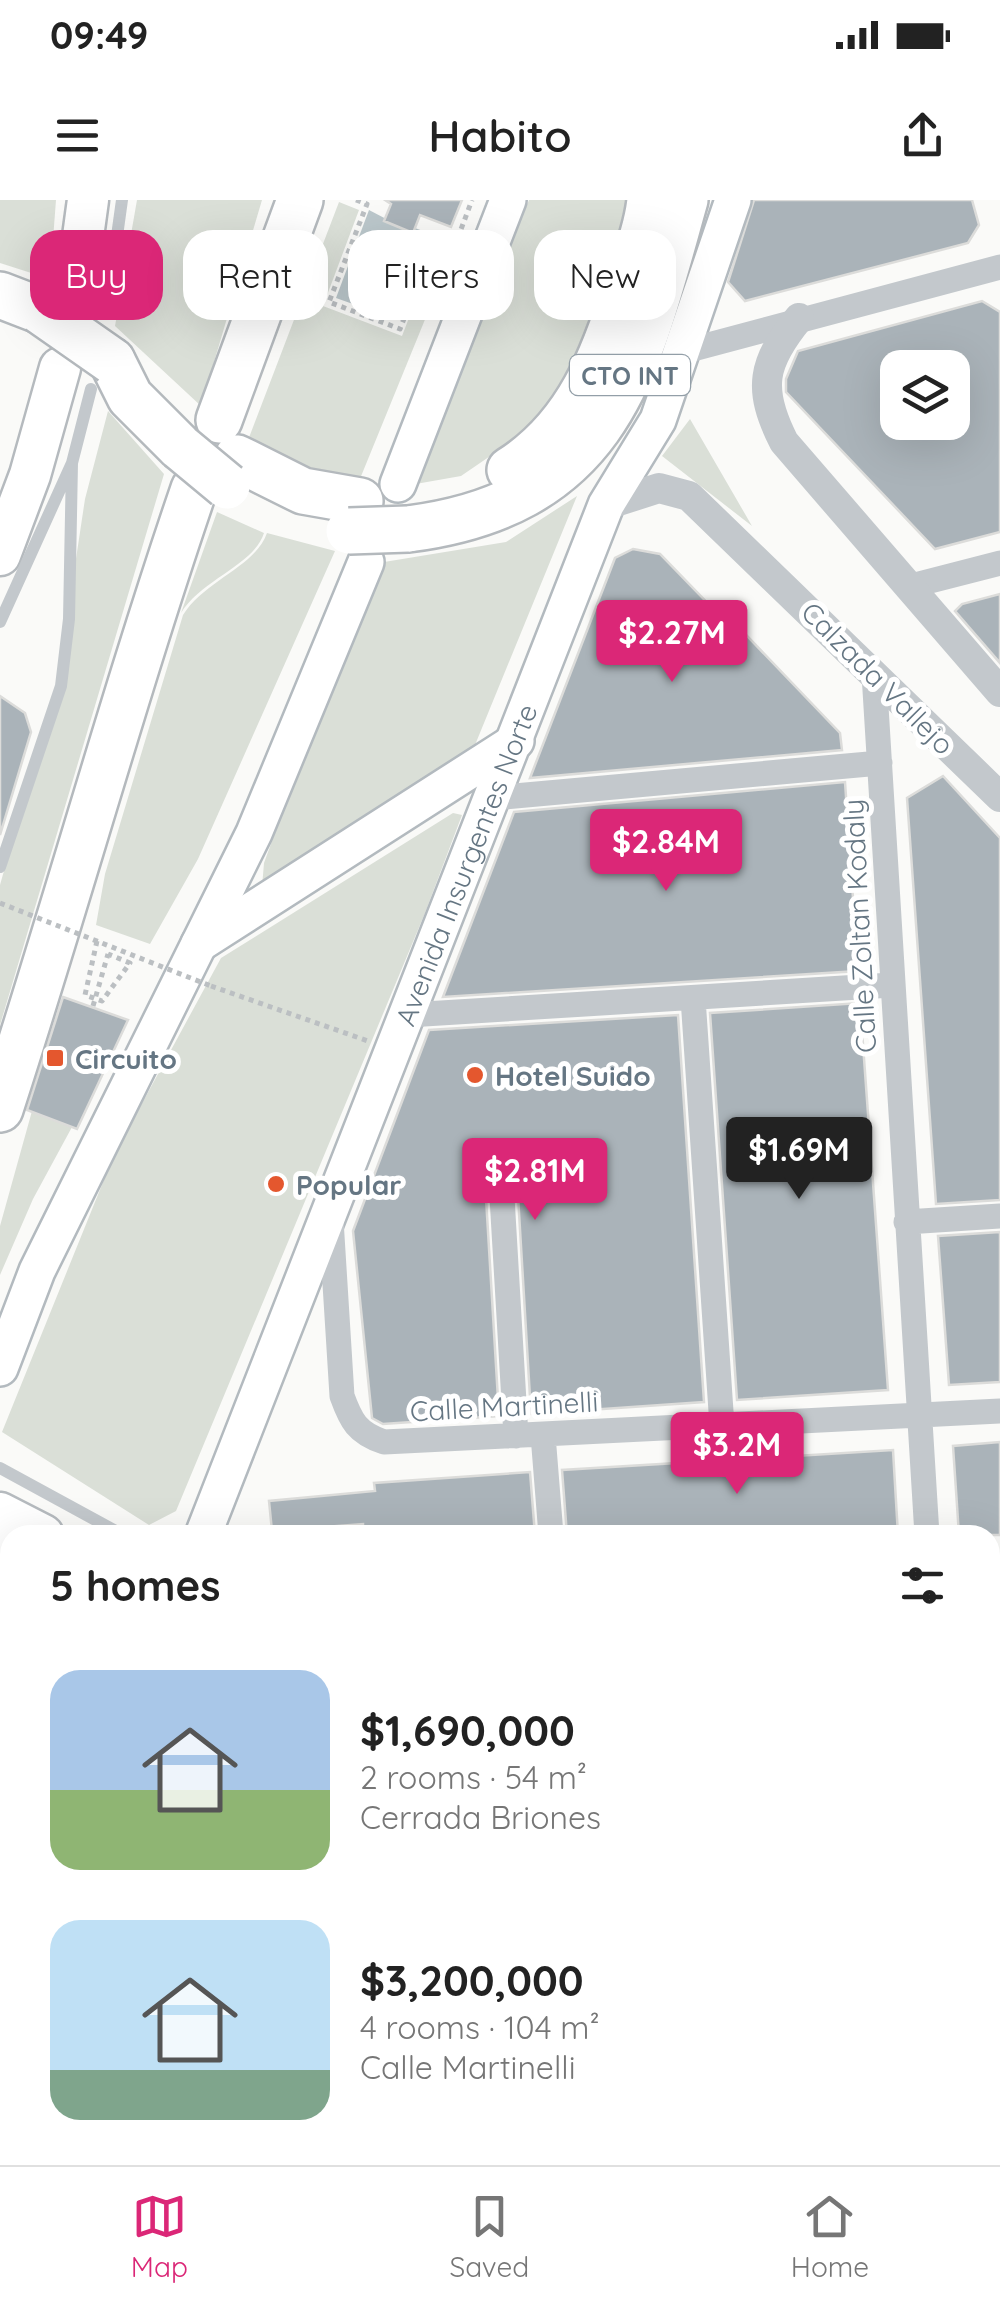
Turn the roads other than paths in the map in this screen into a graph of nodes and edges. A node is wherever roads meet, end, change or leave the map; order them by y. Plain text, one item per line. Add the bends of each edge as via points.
1 (88, 200) edge
2 (122, 200) edge
3 (508, 200) edge
4 (650, 200) edge
5 (684, 200) edge
6 (733, 200) edge
7 (291, 213) edge
8 (78, 230) edge
9 (102, 230) edge
10 (1000, 268) edge
11 (799, 318) junction
12 (65, 320) edge
13 (682, 352) junction
14 (87, 372) junction
15 (208, 453) junction
16 (72, 463) junction
17 (606, 505) junction
18 (383, 518) junction
19 (0, 555) edge
20 (1000, 562) edge
21 (908, 586) junction
22 (0, 622) edge
23 (874, 674) junction
24 (1000, 692) edge
25 (516, 741) junction
26 (880, 763) junction
27 (493, 798) junction
28 (1000, 798) edge
29 (0, 867) edge
30 (194, 947) junction
31 (892, 984) junction
32 (693, 998) junction
33 (408, 1015) junction
34 (0, 1109) edge
35 (501, 1180) dead end
36 (330, 1210) junction
37 (1000, 1216) edge
38 (906, 1222) junction
39 (0, 1368) edge
40 (1000, 1411) edge
41 (920, 1416) junction
42 (722, 1426) junction
43 (543, 1434) junction
44 (516, 1436) junction
45 (0, 1468) edge
46 (18, 1525) edge
47 (206, 1525) edge
48 (550, 1525) edge
49 (926, 1525) edge

1 - 8 main road
2 - 9 lane
3 - 18 main road
4 - 18 highway via 606,348 572,411 532,456 510,470
5 - 18 highway, CTO INT via 637,360 600,428 554,476 490,511
6 - 13 main road, Avenida Insurgentes Norte
7 - 15 highway
10 - 11 street
11 - 13 street
11 - 21 street via 769,363 770,416 784,442
12 - 14 highway, bridge
13 - 17 main road, Avenida Insurgentes Norte via 658,420
14 - 15 highway
14 - 16 lane
14 - 19 main road via 30,475
15 - 18 highway
15 - 34 highway via 146,630
16 - 22 lane
16 - 29 lane via 70,619 60,686
17 - 23 street, Calzada Vallejo via 659,488 689,496
17 - 25 main road, Avenida Insurgentes Norte
18 - 30 main road via 254,833
20 - 21 street
21 - 24 street
23 - 26 street, Calle Zoltan Kodaly
23 - 28 street, Calzada Vallejo
25 - 27 main road, Avenida Insurgentes Norte
25 - 30 main road
26 - 27 street
26 - 31 street, Calle Zoltan Kodaly
27 - 33 main road, Avenida Insurgentes Norte
30 - 39 main road via 37,1271
31 - 32 street
31 - 38 street, Calle Zoltan Kodaly
32 - 33 street
32 - 42 street
33 - 36 main road, Avenida Insurgentes Norte
35 - 44 street
36 - 44 street, Calle Martinelli via 342,1396 352,1422 384,1442
36 - 47 main road, Avenida Insurgentes Norte
37 - 38 street
38 - 41 street, Calle Zoltan Kodaly
40 - 41 street, Calle Martinelli
41 - 42 street, Calle Martinelli
41 - 49 street, Calle Zoltan Kodaly
42 - 43 street, Calle Martinelli
43 - 44 street, Calle Martinelli
43 - 48 street
45 - 46 lane

